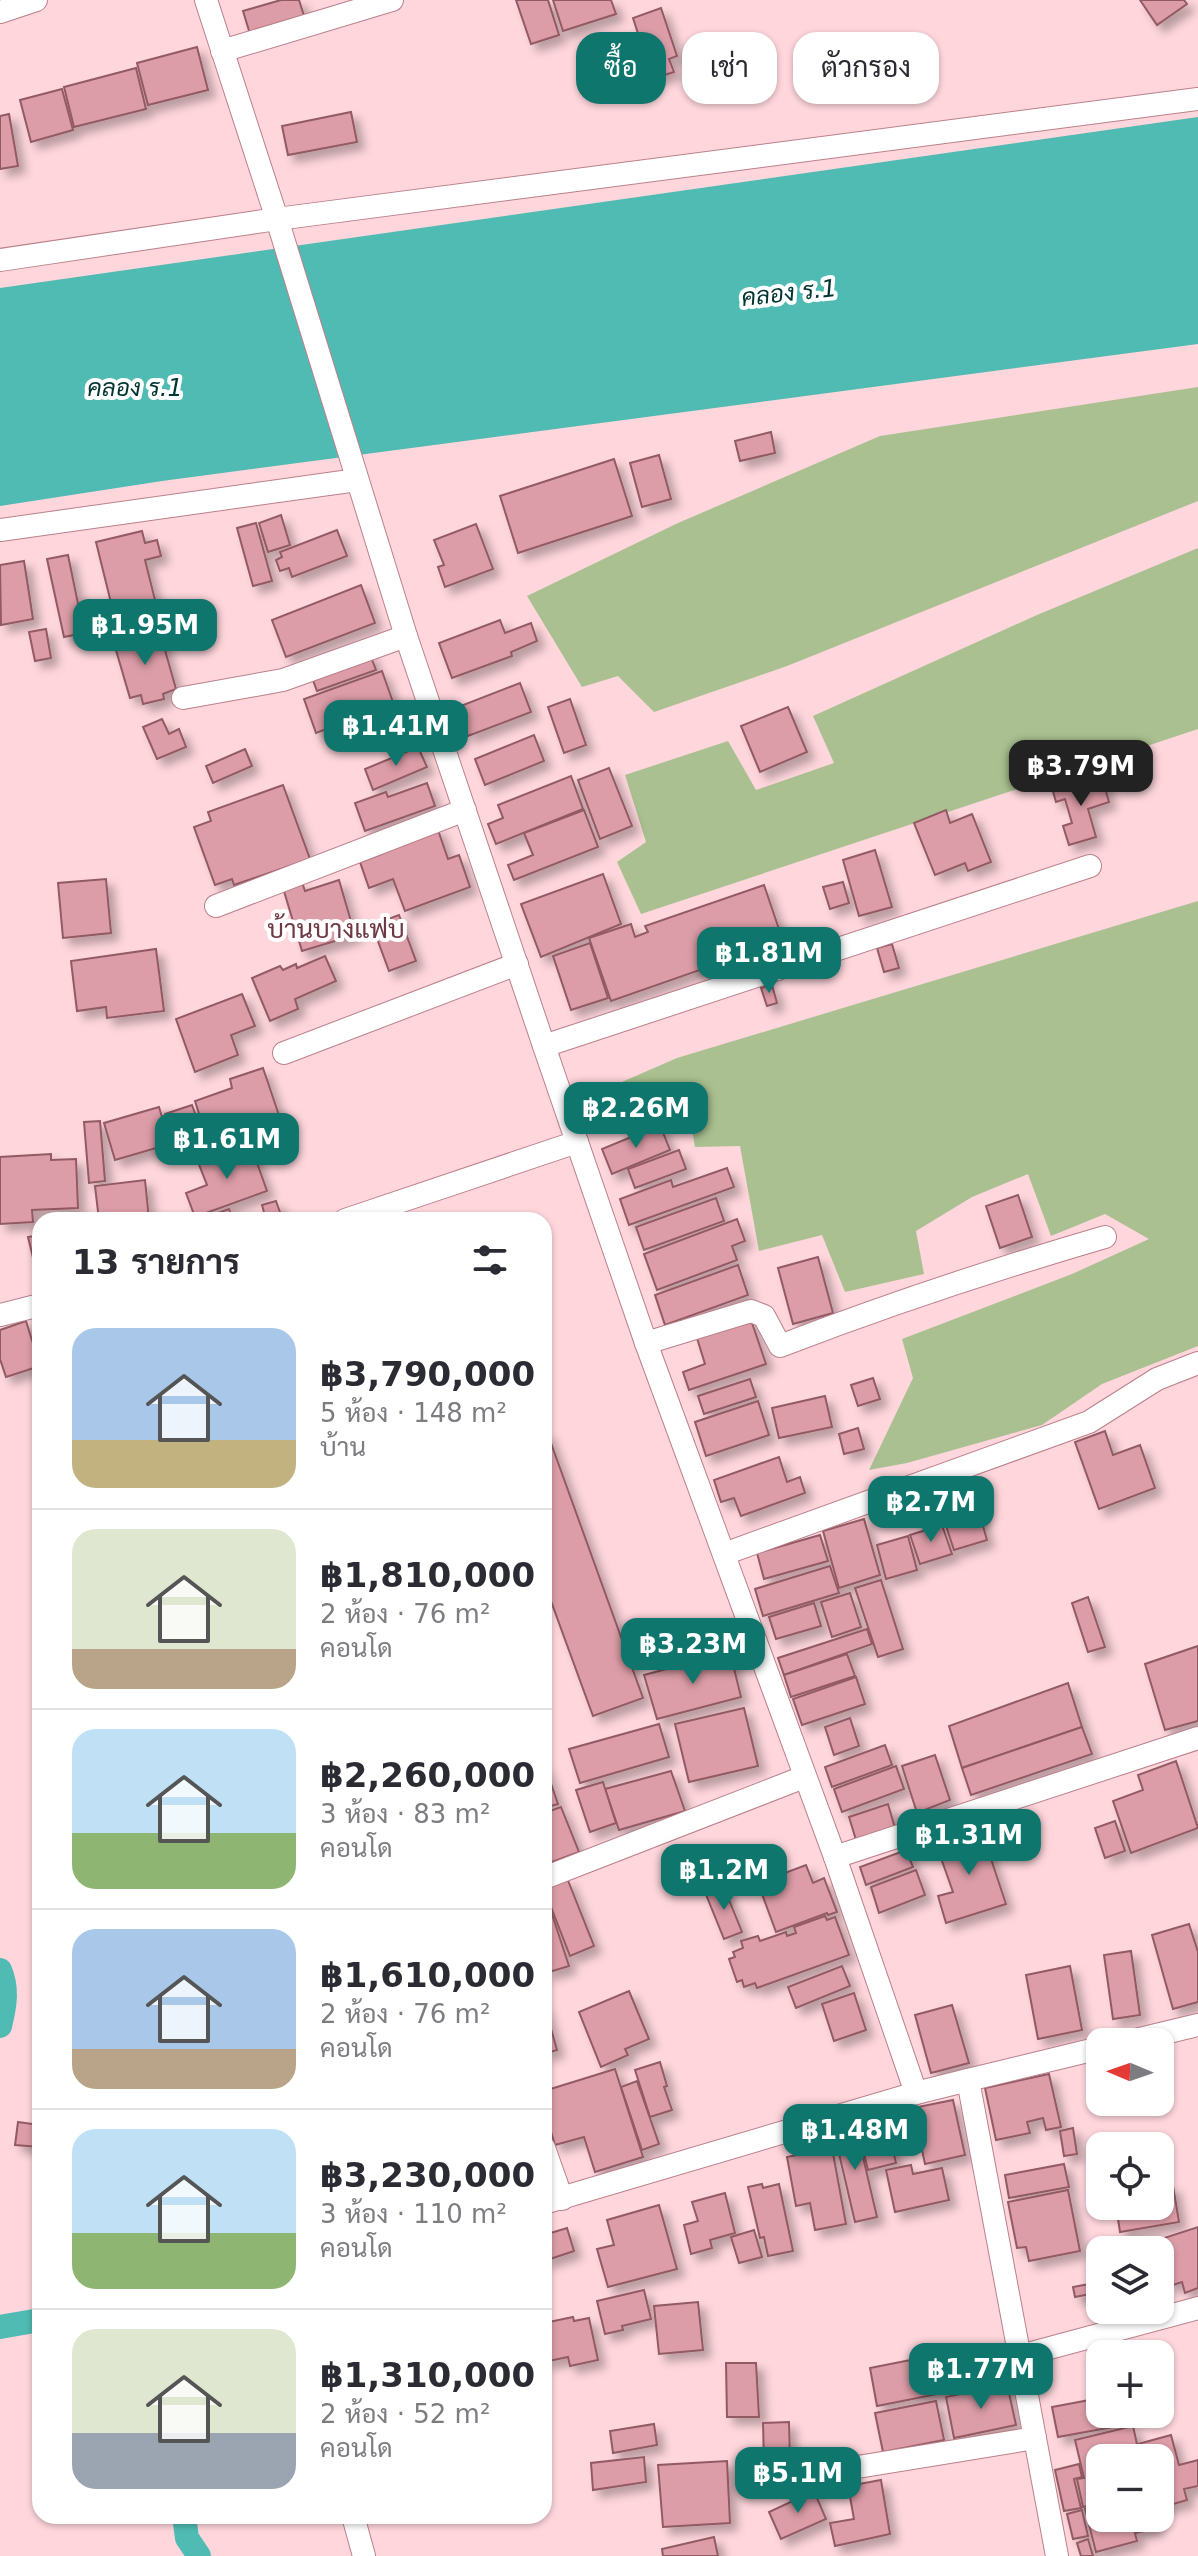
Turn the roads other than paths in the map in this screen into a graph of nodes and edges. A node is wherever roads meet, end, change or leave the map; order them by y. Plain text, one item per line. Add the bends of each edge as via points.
1 (36, 0) edge
2 (206, 0) edge
3 (392, 0) edge
4 (0, 12) edge
5 (222, 51) junction
6 (1198, 99) edge
7 (277, 219) junction
8 (0, 260) edge
9 (355, 476) junction
10 (0, 530) edge
11 (406, 636) junction
12 (183, 698) dead end
13 (465, 810) junction
14 (1090, 866) dead end
15 (216, 906) dead end
16 (517, 964) junction
17 (544, 1046) junction
18 (284, 1053) dead end
19 (577, 1142) junction
20 (369, 1212) edge
21 (1105, 1237) dead end
22 (32, 1307) edge
23 (0, 1315) edge
24 (646, 1343) junction
25 (1198, 1363) edge
26 (724, 1554) junction
27 (1198, 1738) edge
28 (804, 1777) junction
29 (835, 1857) junction
30 (552, 1875) edge
31 (1198, 2025) edge
32 (1174, 2031) edge
33 (1086, 2051) edge
34 (968, 2080) junction
35 (916, 2093) junction
36 (553, 2201) edge
37 (1198, 2308) edge
38 (1020, 2356) junction
39 (1035, 2438) junction
40 (758, 2474) dead end
41 (355, 2524) edge
42 (364, 2556) edge
43 (1057, 2556) edge

1 - 4 street
2 - 5 street
3 - 5 street
5 - 7 street
6 - 7 street
7 - 8 street
7 - 9 street
9 - 10 street
9 - 11 street
11 - 12 street via 283,680
11 - 13 street
13 - 15 street
13 - 16 street
14 - 17 street
16 - 17 street
16 - 18 street
17 - 19 street
19 - 20 street
19 - 24 street
21 - 24 street via 994,1269 780,1346 764,1316 751,1311
22 - 23 street
24 - 26 street
25 - 26 street via 1157,1379 1089,1422
26 - 28 street
27 - 29 street
28 - 29 street
28 - 30 street
29 - 35 street
31 - 32 street
33 - 34 street
34 - 35 street
34 - 38 street
35 - 36 street
37 - 38 street
38 - 39 street
39 - 40 street via 827,2472
39 - 43 street
41 - 42 street

